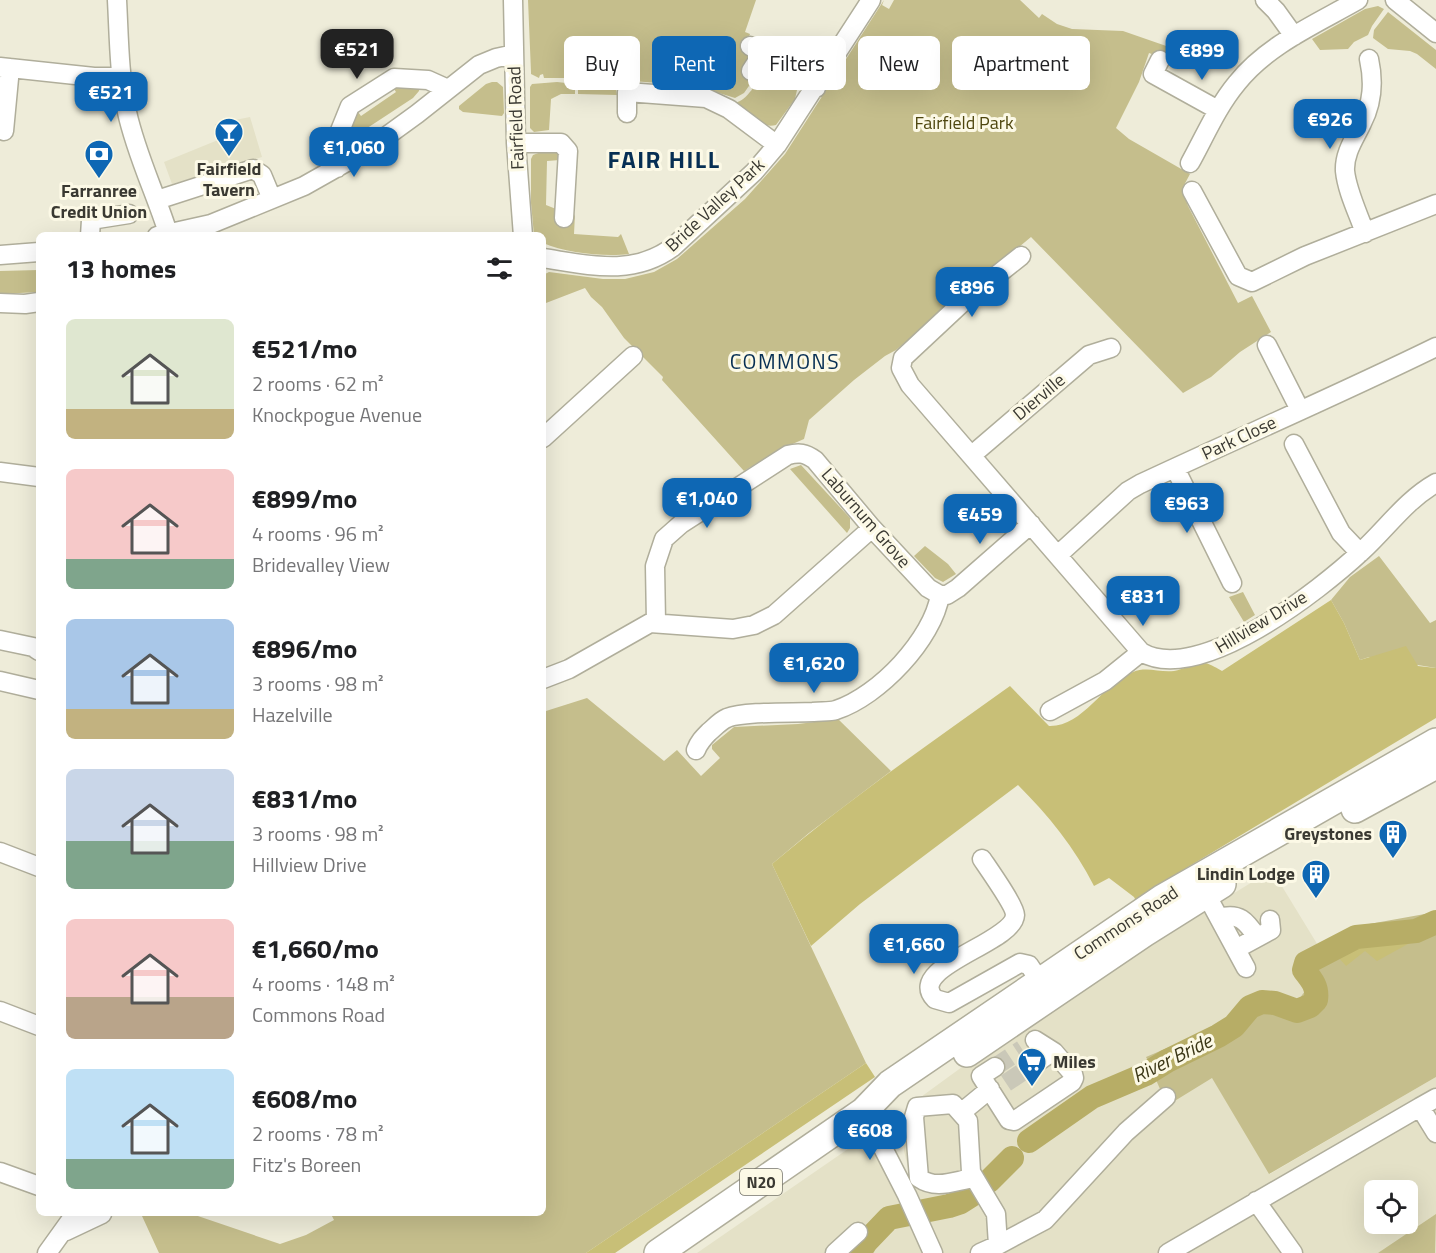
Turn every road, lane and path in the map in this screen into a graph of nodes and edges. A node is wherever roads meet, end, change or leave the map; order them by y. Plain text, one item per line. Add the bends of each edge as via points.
1 (117, 0) edge
2 (513, 0) edge
3 (872, 0) edge
4 (1265, 0) edge
5 (1358, 0) edge
6 (1395, 0) edge
7 (1436, 33) edge
8 (1294, 36) junction
9 (846, 41) edge
10 (514, 54) junction
11 (1369, 59) dead end
12 (1160, 60) dead end
13 (5, 67) edge
14 (122, 77) junction
15 (448, 89) junction
16 (815, 90) edge
17 (1218, 110) junction
18 (627, 113) dead end
19 (4, 131) dead end
20 (516, 143) junction
21 (777, 145) junction
22 (1190, 163) dead end
23 (337, 168) junction
24 (1192, 192) dead end
25 (272, 199) junction
26 (157, 200) junction
27 (1436, 204) edge
28 (129, 214) dead end
29 (564, 218) dead end
30 (90, 232) edge
31 (164, 232) edge
32 (178, 232) edge
33 (523, 232) edge
34 (1365, 233) junction
35 (36, 252) edge
36 (0, 255) edge
37 (1021, 256) dead end
38 (546, 258) edge
39 (36, 302) edge
40 (0, 303) edge
41 (1267, 345) dead end
42 (1436, 347) edge
43 (1111, 348) dead end
44 (633, 356) dead end
45 (1300, 410) junction
46 (546, 435) edge
47 (1294, 444) dead end
48 (972, 455) junction
49 (1175, 468) junction
50 (0, 472) edge
51 (36, 477) edge
52 (1436, 483) edge
53 (1031, 524) junction
54 (873, 528) junction
55 (1360, 553) junction
56 (1058, 555) junction
57 (1232, 583) dead end
58 (940, 595) junction
59 (656, 622) junction
60 (0, 640) edge
61 (36, 649) edge
62 (1140, 652) junction
63 (546, 678) edge
64 (0, 681) edge
65 (36, 689) edge
66 (1050, 711) dead end
67 (1436, 742) edge
68 (696, 750) dead end
69 (1436, 765) edge
70 (0, 852) edge
71 (982, 859) dead end
72 (36, 866) edge
73 (1206, 894) junction
74 (1219, 918) junction
75 (1270, 920) dead end
76 (1257, 937) junction
77 (1236, 948) junction
78 (1246, 968) dead end
79 (1039, 980) junction
80 (0, 1011) edge
81 (1020, 1017) junction
82 (36, 1025) edge
83 (1029, 1044) junction
84 (966, 1053) junction
85 (1033, 1065) dead end
86 (993, 1082) junction
87 (1166, 1096) dead end
88 (1428, 1102) edge
89 (864, 1111) junction
90 (962, 1112) junction
91 (1436, 1133) edge
92 (0, 1172) edge
93 (973, 1178) junction
94 (36, 1185) edge
95 (1256, 1201) junction
96 (74, 1216) edge
97 (97, 1216) edge
98 (858, 1232) dead end
99 (61, 1234) junction
100 (998, 1245) junction
101 (46, 1253) edge
102 (658, 1253) edge
103 (835, 1253) edge
104 (933, 1253) edge
105 (980, 1253) edge
106 (1168, 1253) edge
107 (1293, 1253) edge

1 - 14 street
2 - 10 street, Fairfield Road
3 - 9 street, Bride Valley Park
4 - 8 street
5 - 8 street
6 - 7 street
8 - 17 street via 1260,59
10 - 15 street via 479,65
10 - 20 street, Fairfield Road
11 - 34 street via 1371,99 1349,147 1345,170
12 - 17 street via 1153,74
13 - 14 street
13 - 19 street
14 - 26 street via 136,144
15 - 23 street
15 - 23 street via 428,80 394,78 350,106 333,148
16 - 21 street, Bride Valley Park
17 - 22 street
18 - 21 street, Bride Valley Park via 627,92 706,98 729,109
20 - 29 street via 561,143 568,151
20 - 33 street, Fairfield Road
21 - 38 street, Bride Valley Park via 754,172 662,255 618,267
23 - 25 street
24 - 34 street via 1238,276 1247,281 1258,280 1305,256
25 - 26 street via 262,175 253,169
25 - 32 street via 211,224
26 - 31 street
27 - 34 street
28 - 30 street via 91,220
35 - 36 street
37 - 48 street via 903,358 901,368 910,385
39 - 40 street
41 - 45 street
42 - 45 street, Park Close
43 - 48 street, Dierville via 1089,355
44 - 46 street
45 - 49 street, Park Close
47 - 55 street via 1341,533
48 - 53 street
49 - 56 street, Park Close via 1128,491
49 - 57 street
50 - 51 street
52 - 55 street, Hillview Drive via 1405,506
53 - 56 street
53 - 58 street via 958,588
54 - 58 street, Laburnum Grove via 928,588
54 - 59 street via 763,621 733,628
54 - 59 street, Laburnum Grove via 815,460 805,454 788,456 664,539 655,566
55 - 62 street, Hillview Drive via 1298,602 1213,651 1176,660
56 - 62 street
58 - 68 street via 938,611 922,638 869,692 833,711 727,718 699,742
59 - 63 street via 643,625 569,669
60 - 61 street
62 - 66 street via 1105,681
64 - 65 street
67 - 79 highway, Commons Road / N20 via 1163,898
69 - 73 highway, Commons Road / N20
70 - 72 street
71 - 79 street via 1014,909 1013,921 1005,931 937,972 930,991 935,999 949,1003 1020,963 1029,964
73 - 74 street
73 - 81 highway, Commons Road / N20
74 - 76 street via 1228,915 1243,920
74 - 77 street
75 - 76 street via 1270,930
76 - 77 street
77 - 78 street
79 - 89 highway, Commons Road / N20 via 890,1084
80 - 82 street
81 - 83 street
81 - 84 highway, Commons Road / N20
83 - 85 street via 1046,1056
83 - 86 street via 1054,1052 1073,1074 1072,1082 1014,1121 1009,1120
84 - 86 street
84 - 89 highway, Commons Road / N20 via 900,1097
86 - 90 street
87 - 100 street via 1126,1132 1046,1220
88 - 91 street
88 - 95 street
89 - 102 highway, Commons Road / N20
89 - 104 street via 908,1194
90 - 93 street via 968,1121
90 - 93 street via 953,1104 916,1108 919,1178 928,1184 942,1185
92 - 94 street
93 - 100 street via 996,1214
95 - 106 street
95 - 107 street
96 - 99 street
97 - 99 street
98 - 103 street
99 - 101 street
100 - 105 street

